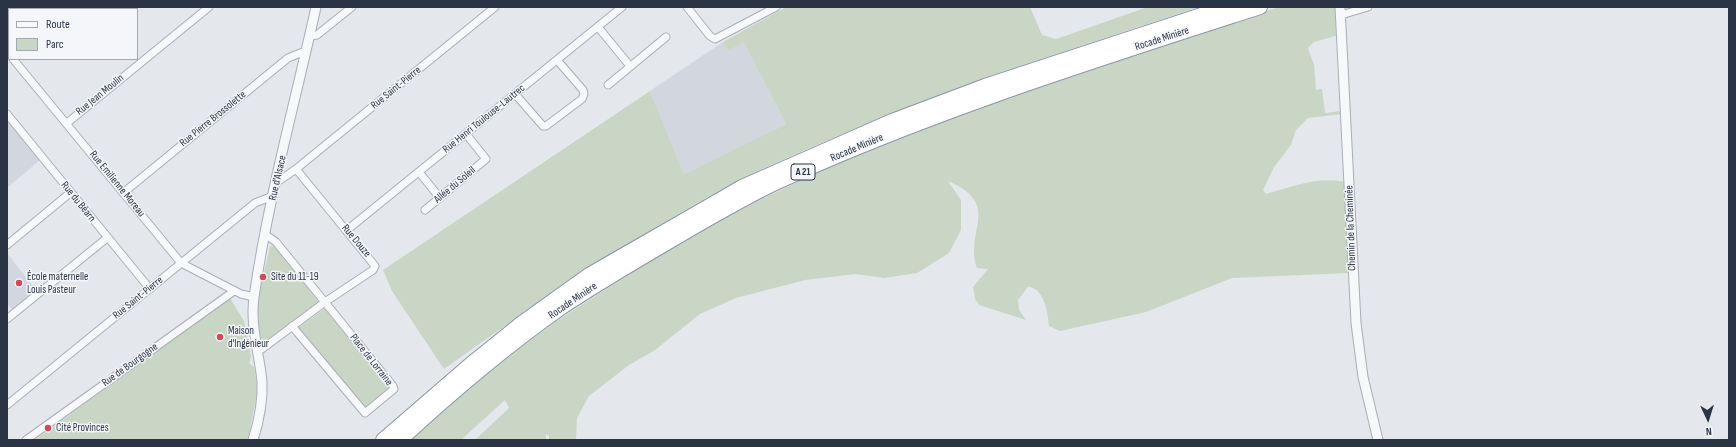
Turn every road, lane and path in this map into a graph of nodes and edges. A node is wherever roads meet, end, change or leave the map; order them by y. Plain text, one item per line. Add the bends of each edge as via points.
1 (209, 7) edge
2 (316, 7) edge
3 (352, 7) edge
4 (494, 7) edge
5 (622, 7) edge
6 (687, 7) edge
7 (776, 7) edge
8 (1226, 7) edge
9 (1260, 7) edge
10 (1368, 7) edge
11 (1341, 11) edge
12 (598, 27) junction
13 (310, 36) junction
14 (666, 37) dead end
15 (306, 52) junction
16 (14, 60) edge
17 (558, 60) junction
18 (630, 66) junction
19 (608, 85) dead end
20 (515, 94) junction
21 (7, 114) edge
22 (67, 123) junction
23 (466, 134) junction
24 (296, 169) junction
25 (419, 172) junction
26 (276, 182) junction
27 (123, 192) junction
28 (70, 193) junction
29 (273, 196) junction
30 (440, 198) junction
31 (425, 210) dead end
32 (347, 230) junction
33 (266, 235) junction
34 (107, 238) junction
35 (7, 245) edge
36 (181, 263) junction
37 (150, 289) junction
38 (234, 291) junction
39 (254, 297) junction
40 (325, 302) junction
41 (7, 319) edge
42 (292, 326) junction
43 (257, 351) junction
44 (7, 405) edge
45 (26, 440) edge
46 (253, 440) edge
47 (383, 440) edge
48 (400, 440) edge
49 (1378, 440) edge

1 - 22 street, Rue Jean Moulin
2 - 13 street, Rue d'Alsace
3 - 13 street via 317,35
4 - 24 street, Rue Saint-Pierre
5 - 12 street, Rue Henri Toulouse-Lautrec
6 - 7 street via 710,36 718,39
8 - 47 highway, Rocade Minière / A 21 via 985,86 892,122 742,187 589,275 522,323
9 - 48 highway, Rocade Minière / A 21 via 983,99 886,135 760,191 690,229 562,308 503,351
10 - 11 street
11 - 49 street, Chemin de la Cheminée via 1356,323 1363,377
12 - 17 street, Rue Henri Toulouse-Lautrec
12 - 18 street
13 - 15 street, Rue d'Alsace
14 - 18 street
15 - 26 street, Rue d'Alsace
15 - 27 street, Rue Pierre Brossolette via 288,58
16 - 22 street, Rue Emilienne Moreau
17 - 20 street, Rue Henri Toulouse-Lautrec
17 - 20 street via 583,90 582,98 543,126
18 - 19 street
20 - 23 street, Rue Henri Toulouse-Lautrec
21 - 28 street, Rue du Béarn
22 - 27 street, Rue Emilienne Moreau
23 - 25 street, Rue Henri Toulouse-Lautrec
23 - 30 street, Allée du Soleil via 486,156 485,160
24 - 26 street, Rue Saint-Pierre
24 - 32 street, Rue Douze
25 - 30 street
25 - 32 street, Rue Henri Toulouse-Lautrec
26 - 29 street, Rue d'Alsace
27 - 36 street, Rue Emilienne Moreau
28 - 34 street, Rue du Béarn
28 - 35 street
29 - 33 street, Rue d'Alsace
29 - 36 street, Rue Saint-Pierre via 255,203
30 - 31 street, Allée du Soleil
32 - 40 street, Rue Douze via 375,266 374,270
33 - 39 street, Rue d'Alsace
33 - 40 street, Place de Lorraine via 276,242
34 - 37 street, Rue du Béarn
34 - 41 street
36 - 37 street, Rue Saint-Pierre
36 - 38 street, Rue Emilienne Moreau
37 - 44 street, Rue Saint-Pierre
38 - 39 street, Rue Emilienne Moreau
38 - 45 street, Rue de Bourgogne
39 - 43 street, Rue d'Alsace via 252,322
40 - 42 street
40 - 42 street, Place de Lorraine via 393,386 394,389 365,414
42 - 43 street
43 - 46 street, Rue d'Alsace via 262,381 262,404

